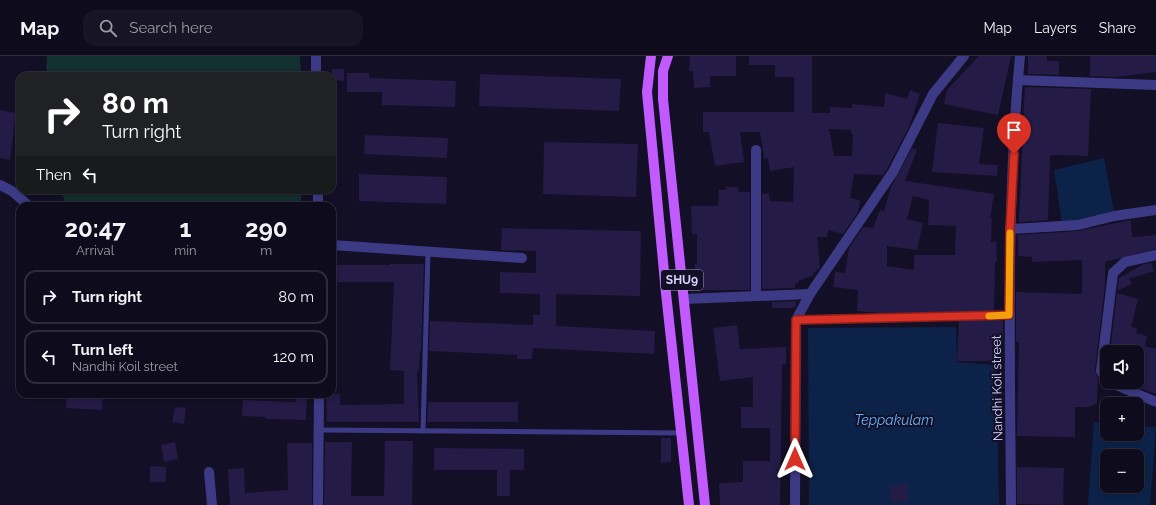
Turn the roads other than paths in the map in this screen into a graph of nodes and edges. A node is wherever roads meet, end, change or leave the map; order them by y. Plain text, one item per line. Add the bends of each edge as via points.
1 (316, 56) edge
2 (651, 56) edge
3 (668, 56) edge
4 (964, 56) edge
5 (1020, 56) edge
6 (316, 72) edge
7 (1018, 80) junction
8 (1156, 85) edge
9 (756, 150) dead end
10 (0, 185) edge
11 (24, 202) edge
12 (1156, 210) edge
13 (1010, 229) junction
14 (336, 245) edge
15 (428, 252) junction
16 (1156, 255) edge
17 (522, 258) dead end
18 (810, 294) junction
19 (756, 296) junction
20 (684, 299) junction
21 (1009, 315) junction
22 (796, 320) junction
23 (1104, 345) edge
24 (1126, 389) edge
25 (319, 398) edge
26 (1156, 402) edge
27 (320, 430) junction
28 (423, 431) junction
29 (681, 433) junction
30 (209, 472) dead end
31 (212, 505) edge
32 (318, 505) edge
33 (689, 505) edge
34 (705, 505) edge
35 (795, 505) edge
36 (1012, 505) edge

1 - 6 street
2 - 29 main road, SHU9 via 647,92
3 - 20 main road, SHU9 via 663,71 663,99
4 - 18 street via 934,94 893,172
5 - 7 street, Nandhi Koil street
7 - 8 street
7 - 13 street, Nandhi Koil street
9 - 19 street
10 - 11 street
12 - 13 street via 1114,216 1078,225
13 - 21 street, Nandhi Koil street
14 - 15 street
15 - 17 street
15 - 28 lane
16 - 23 street via 1125,262 1113,273
18 - 19 street
18 - 22 street
19 - 20 street
20 - 34 main road, SHU9
21 - 22 lane
21 - 36 street, Nandhi Koil street
22 - 35 street
24 - 26 street
25 - 27 street
27 - 28 lane
27 - 32 street
28 - 29 lane
29 - 33 main road, SHU9
30 - 31 street

